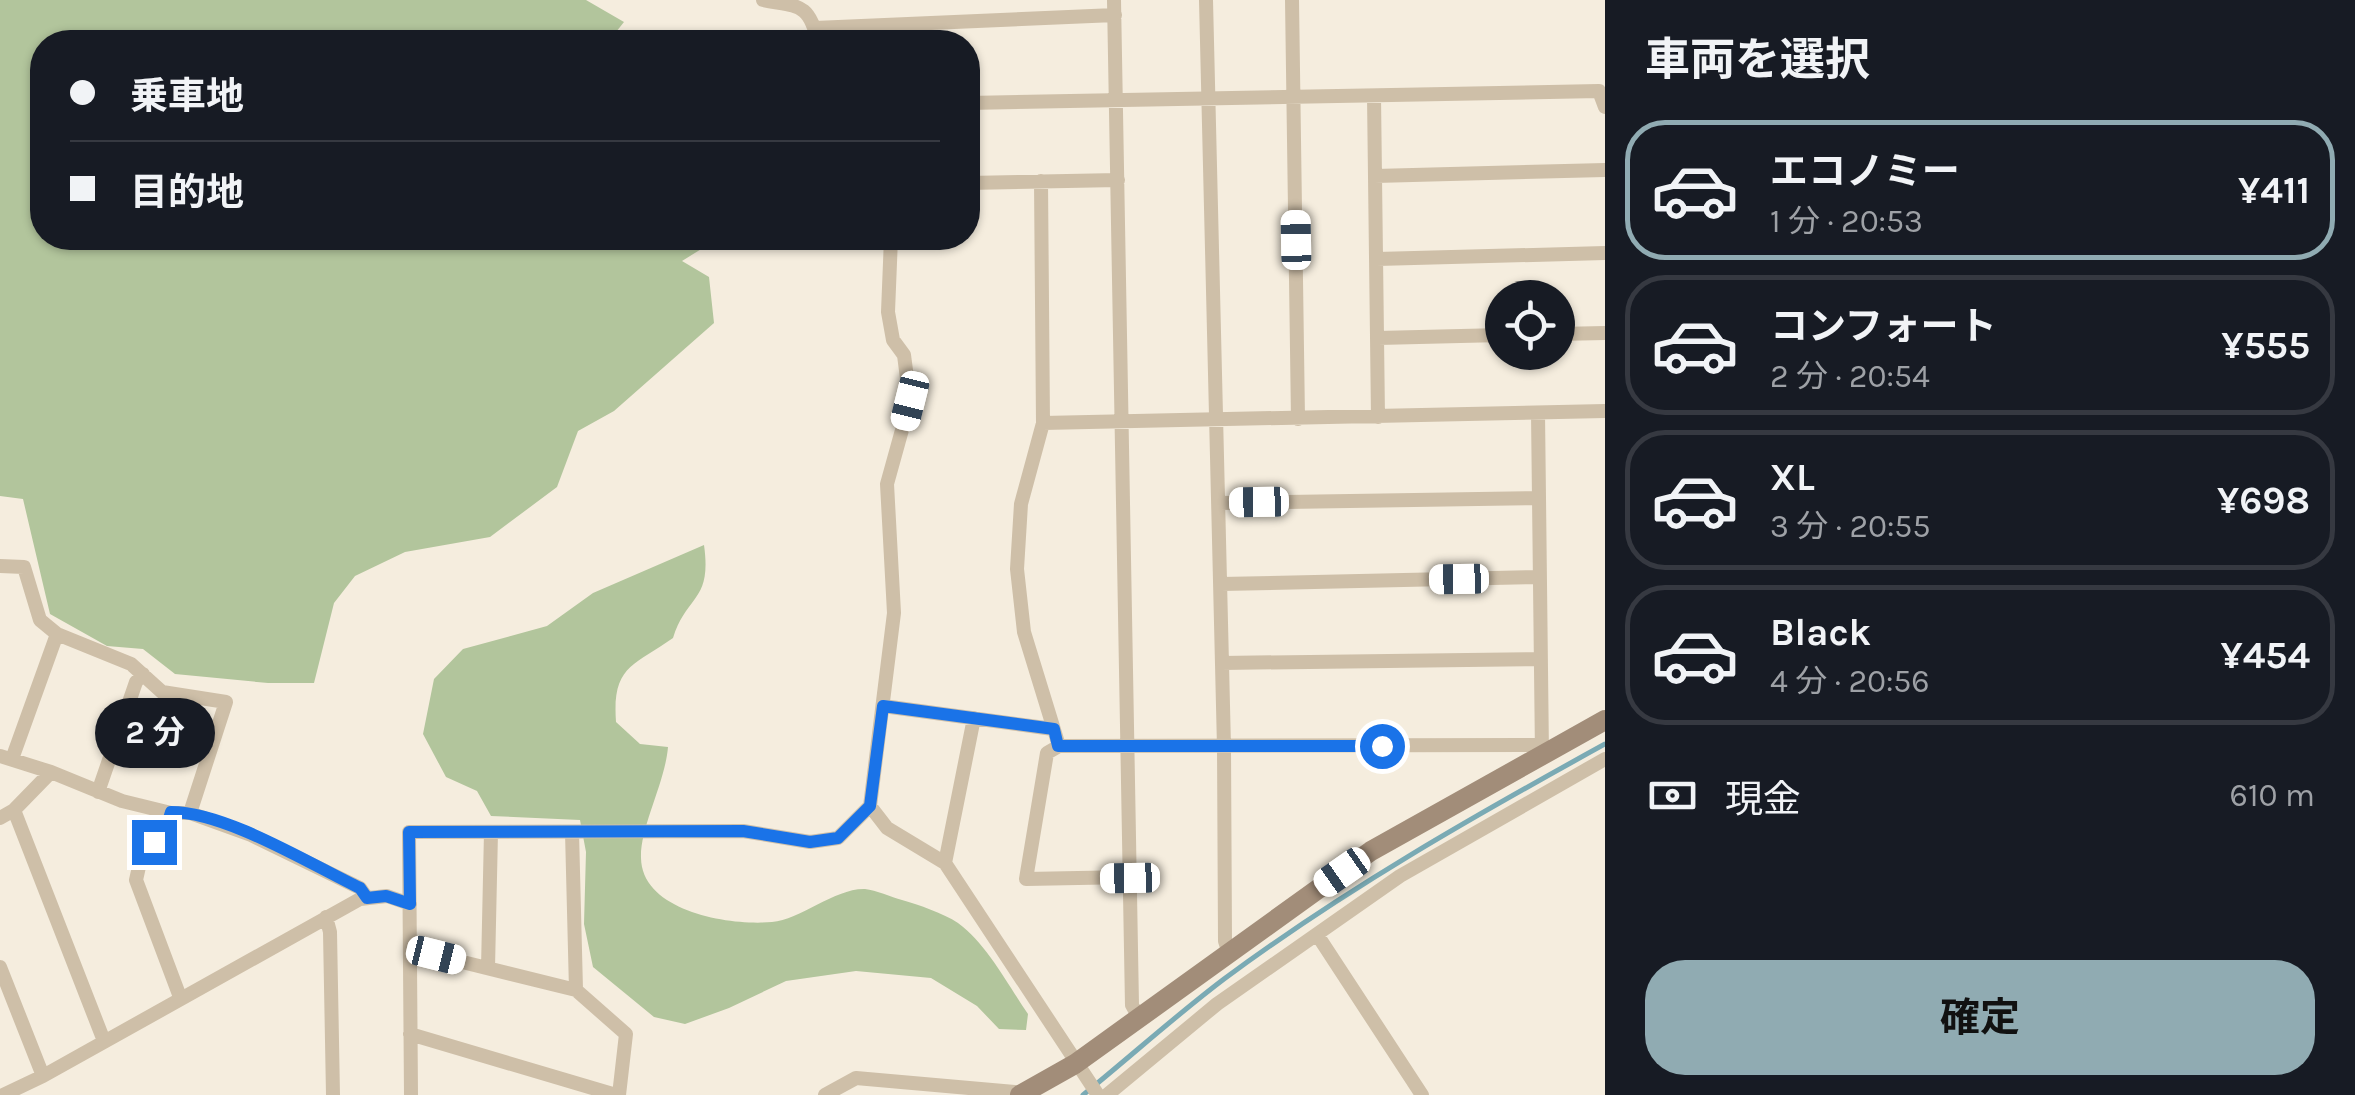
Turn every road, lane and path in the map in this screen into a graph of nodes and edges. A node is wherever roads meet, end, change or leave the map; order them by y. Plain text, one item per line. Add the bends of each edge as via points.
1 (763, 0) edge
2 (1206, 0) edge
3 (1292, 0) edge
4 (1114, 8) edge
5 (815, 30) edge
6 (880, 30) edge
7 (1374, 96) junction
8 (1294, 97) junction
9 (1210, 98) junction
10 (1116, 100) junction
11 (980, 103) edge
12 (1605, 107) edge
13 (1605, 170) edge
14 (1376, 176) junction
15 (1118, 180) junction
16 (1041, 182) junction
17 (980, 183) edge
18 (891, 250) edge
19 (1605, 253) edge
20 (1376, 259) junction
21 (1605, 332) edge
22 (1575, 333) edge
23 (1485, 335) edge
24 (1378, 338) junction
25 (1605, 412) edge
26 (1538, 413) junction
27 (1378, 417) junction
28 (1298, 419) junction
29 (1217, 420) junction
30 (1122, 422) junction
31 (1043, 423) junction
32 (1538, 498) junction
33 (1219, 503) junction
34 (0, 566) edge
35 (1539, 577) junction
36 (1220, 584) junction
37 (57, 634) junction
38 (1539, 659) junction
39 (1222, 663) junction
40 (143, 674) junction
41 (883, 706) junction
42 (974, 718) junction
43 (1605, 720) edge
44 (1054, 729) junction
45 (1128, 744) junction
46 (1058, 746) junction
47 (1224, 747) junction
48 (1541, 750) junction
49 (6, 758) edge
50 (1605, 758) edge
51 (50, 772) junction
52 (98, 792) junction
53 (870, 806) junction
54 (171, 812) junction
55 (190, 812) junction
56 (7, 814) edge
57 (491, 832) junction
58 (572, 832) junction
59 (944, 862) junction
60 (1130, 878) junction
61 (367, 898) junction
62 (410, 904) junction
63 (326, 918) junction
64 (1318, 936) junction
65 (410, 949) junction
66 (1228, 952) junction
67 (0, 967) edge
68 (488, 968) junction
69 (576, 990) junction
70 (180, 998) junction
71 (1138, 1016) junction
72 (410, 1034) junction
73 (104, 1041) junction
74 (1075, 1064) junction
75 (43, 1076) junction
76 (1022, 1094) edge
77 (3, 1095) edge
78 (333, 1095) edge
79 (411, 1095) edge
80 (618, 1095) edge
81 (824, 1095) edge
82 (1098, 1095) edge
83 (1107, 1095) edge
84 (1422, 1095) edge

1 - 5 street via 797,4
2 - 9 street
3 - 8 street
4 - 6 street
4 - 10 street
7 - 8 street
7 - 12 street via 1598,92
7 - 14 street
8 - 9 street
8 - 28 street
9 - 10 street
9 - 29 street
10 - 11 street
10 - 15 street
13 - 14 street
14 - 20 street
15 - 16 street
15 - 30 street
16 - 17 street
16 - 31 street
18 - 41 street via 888,312 893,340 904,355 910,401 888,484 894,613
19 - 20 street
20 - 24 street
21 - 22 street
23 - 24 street
24 - 27 street
25 - 26 street
26 - 27 street
26 - 32 street
27 - 28 street
28 - 29 street
29 - 30 street
29 - 33 street
30 - 31 street
30 - 45 street
31 - 44 street via 1022,504 1017,569 1024,632
32 - 33 street
32 - 35 street
33 - 36 street
34 - 37 street via 24,566 40,620
35 - 36 street
35 - 38 street
36 - 39 street
37 - 40 street
37 - 49 street
38 - 39 street
38 - 48 street
39 - 47 street
40 - 52 street
40 - 55 street via 162,692 226,702
41 - 42 street
41 - 53 street
42 - 44 street
42 - 59 street
43 - 48 street
44 - 46 street
45 - 46 street
45 - 47 street
45 - 60 street
46 - 60 street via 1048,753 1026,879
47 - 48 street
47 - 66 street
48 - 66 street via 1371,852
49 - 51 street
50 - 64 street via 1400,876
51 - 52 street
51 - 56 street
52 - 54 street
53 - 58 street via 838,838 810,842 743,831
53 - 59 street via 886,828
54 - 55 street
54 - 70 street via 140,858 136,880
55 - 61 street via 251,835 360,888
56 - 73 street
57 - 58 street
57 - 62 street via 409,832
57 - 68 street
58 - 69 street
59 - 74 street
60 - 71 street via 1132,1005
61 - 62 street
61 - 63 street
62 - 65 street
63 - 70 street
63 - 78 street
64 - 83 street via 1217,1004
64 - 84 street
65 - 68 street
65 - 72 street
66 - 71 street
67 - 75 street
68 - 69 street
69 - 80 street via 626,1034
70 - 73 street
71 - 74 street
72 - 79 street
72 - 80 street
73 - 75 street
74 - 76 street
74 - 82 street
75 - 77 street
76 - 81 street via 856,1078

